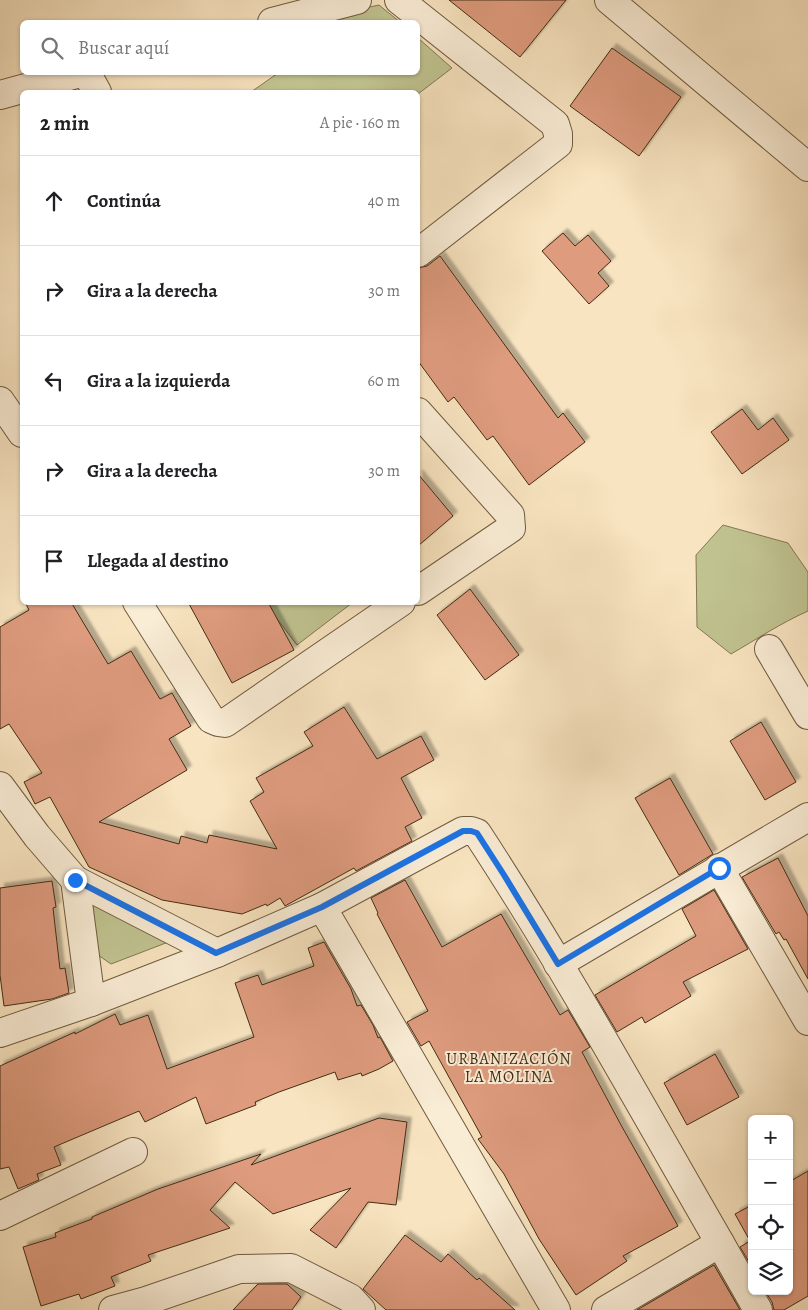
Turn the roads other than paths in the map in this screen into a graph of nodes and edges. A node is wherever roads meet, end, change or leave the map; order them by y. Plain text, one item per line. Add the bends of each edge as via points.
1 (357, 0) edge
2 (399, 0) edge
3 (609, 0) edge
4 (280, 20) edge
5 (74, 75) edge
6 (87, 75) edge
7 (96, 90) edge
8 (0, 95) edge
9 (808, 167) edge
10 (420, 251) edge
11 (0, 401) edge
12 (420, 414) edge
13 (20, 430) edge
14 (420, 590) edge
15 (139, 605) edge
16 (397, 605) edge
17 (769, 649) dead end
18 (808, 715) edge
19 (0, 786) edge
20 (808, 817) edge
21 (719, 868) junction
22 (75, 880) junction
23 (322, 907) junction
24 (216, 953) junction
25 (558, 964) junction
26 (91, 1002) junction
27 (808, 1021) edge
28 (0, 1033) edge
29 (133, 1152) dead end
30 (0, 1216) edge
31 (720, 1243) junction
32 (113, 1310) edge
33 (361, 1310) edge
34 (556, 1310) edge
35 (606, 1310) edge
36 (758, 1310) edge

1 - 4 street
2 - 10 street via 555,124 558,134 558,144
3 - 9 street
5 - 8 street
6 - 7 street
11 - 13 street
12 - 14 street via 512,521 511,528
15 - 16 street via 210,719 225,723
17 - 18 street
19 - 22 street
20 - 21 street
21 - 25 street
21 - 27 street
22 - 24 street
22 - 26 street
23 - 24 street
23 - 25 street via 463,831 471,831 477,833 499,866
23 - 34 street
24 - 26 street
25 - 31 street
26 - 28 street
29 - 30 street
31 - 35 street
31 - 36 street
32 - 33 street via 239,1269 291,1268 350,1298

